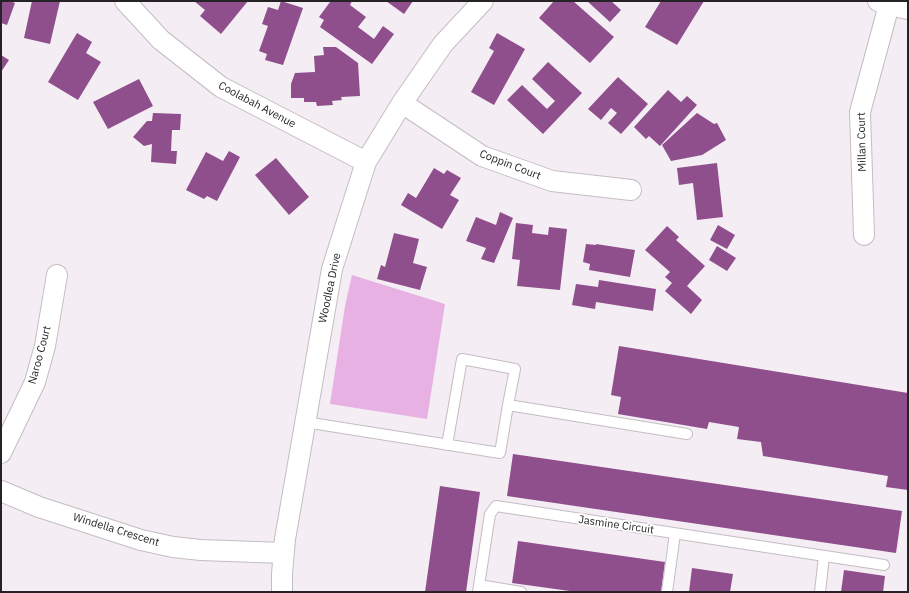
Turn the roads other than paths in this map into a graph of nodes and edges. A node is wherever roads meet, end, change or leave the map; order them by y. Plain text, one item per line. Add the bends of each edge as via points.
1 (125, 1) edge
2 (483, 1) edge
3 (883, 3) edge
4 (908, 9) edge
5 (402, 103) junction
6 (366, 162) junction
7 (631, 190) dead end
8 (864, 235) dead end
9 (57, 275) dead end
10 (508, 405) junction
11 (305, 422) junction
12 (687, 434) dead end
13 (447, 444) junction
14 (1, 453) edge
15 (1, 491) edge
16 (675, 534) junction
17 (283, 553) junction
18 (824, 556) junction
19 (884, 565) dead end
20 (478, 589) edge
21 (282, 592) edge
22 (521, 592) edge
23 (667, 592) edge
24 (820, 592) edge

1 - 6 street, Coolabah Avenue via 161,40 220,87
2 - 5 street, Woodlea Drive via 444,44
3 - 4 street
3 - 8 street, Millan Court via 860,112
5 - 6 street, Woodlea Drive
5 - 7 street, Coppin Court via 482,156 552,181
6 - 11 street, Woodlea Drive via 332,269
9 - 14 street, Naroo Court via 45,346 35,382
10 - 12 lane
10 - 13 lane via 500,453
10 - 13 lane via 515,369 462,359
11 - 13 lane
11 - 17 street, Woodlea Drive
15 - 17 street, Windella Crescent via 40,507 141,540 201,550
16 - 18 lane, Jasmine Circuit
16 - 20 lane, Jasmine Circuit via 496,506 490,514
16 - 23 lane
17 - 21 street, Woodlea Drive
18 - 19 lane, Jasmine Circuit
18 - 24 lane
20 - 22 lane

